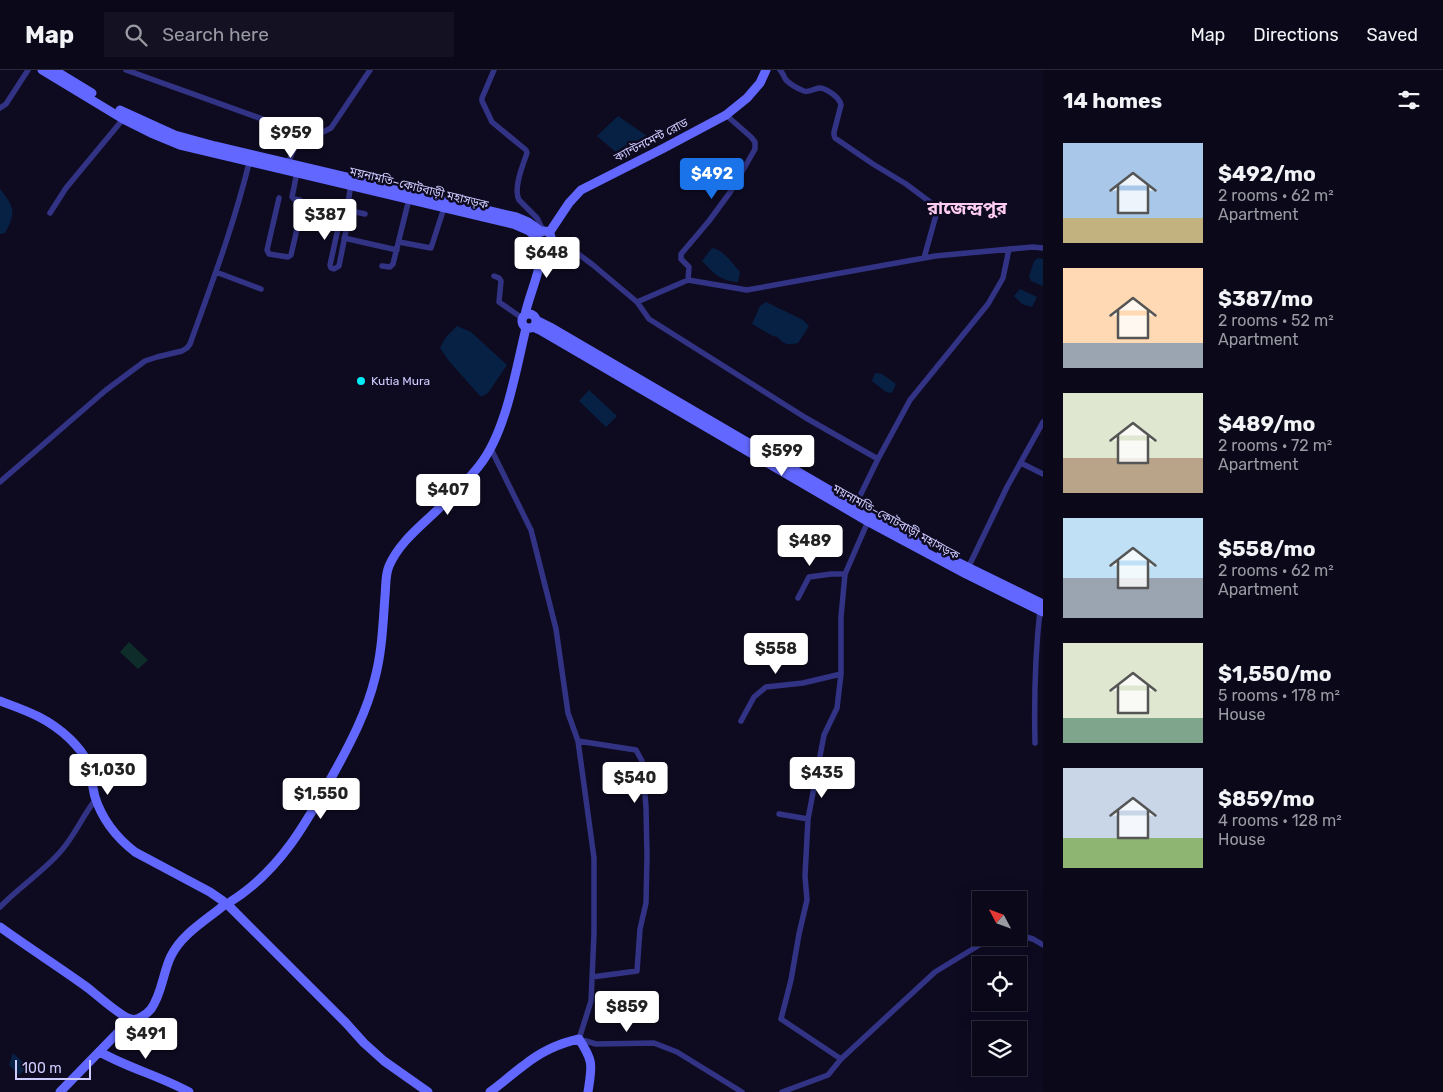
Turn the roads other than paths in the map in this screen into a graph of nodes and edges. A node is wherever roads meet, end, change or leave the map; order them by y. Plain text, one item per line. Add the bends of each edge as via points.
1 (28, 70) edge
2 (42, 70) edge
3 (54, 70) edge
4 (126, 70) edge
5 (494, 70) edge
6 (766, 70) edge
7 (780, 70) edge
8 (368, 71) edge
9 (0, 108) edge
10 (726, 115) junction
11 (124, 116) junction
12 (304, 134) junction
13 (250, 158) junction
14 (288, 163) junction
15 (297, 172) junction
16 (352, 181) junction
17 (279, 198) dead end
18 (409, 199) junction
19 (444, 208) junction
20 (346, 210) junction
21 (50, 213) dead end
22 (365, 214) dead end
23 (344, 238) junction
24 (544, 238) junction
25 (399, 242) junction
26 (1043, 248) edge
27 (1009, 249) junction
28 (397, 250) junction
29 (924, 258) junction
30 (382, 266) dead end
31 (216, 272) junction
32 (494, 276) dead end
33 (688, 280) junction
34 (261, 290) dead end
35 (637, 302) junction
36 (529, 320) junction
37 (1043, 422) edge
38 (740, 442) junction
39 (491, 449) junction
40 (878, 459) junction
41 (1021, 463) junction
42 (1043, 474) edge
43 (0, 482) edge
44 (855, 506) junction
45 (869, 518) junction
46 (968, 568) junction
47 (845, 574) junction
48 (798, 598) dead end
49 (1042, 609) edge
50 (841, 674) junction
51 (0, 701) edge
52 (741, 721) dead end
53 (578, 741) junction
54 (1035, 743) dead end
55 (96, 799) junction
56 (779, 814) dead end
57 (808, 819) junction
58 (226, 904) junction
59 (0, 907) edge
60 (0, 927) edge
61 (1028, 938) edge
62 (1043, 945) edge
63 (978, 946) edge
64 (592, 977) junction
65 (131, 1019) junction
66 (579, 1039) junction
67 (100, 1052) junction
68 (841, 1059) junction
69 (185, 1090) edge
70 (60, 1092) edge
71 (428, 1092) edge
72 (490, 1092) edge
73 (588, 1092) edge
74 (742, 1092) edge
75 (782, 1092) edge

1 - 9 street
2 - 11 main road, ময়নামতি–কোটবাড়ী মহাসড়ক
3 - 11 main road, ময়নামতি–কোটবাড়ী মহাসড়ক
4 - 12 street
5 - 24 street via 482,101 492,122 526,150 519,176 518,197 537,218
6 - 10 main road, ক্যান্টনমেন্ট রোড via 747,98
7 - 29 street via 788,82 804,91 819,88 839,99 836,138 938,208
8 - 12 street via 331,128
10 - 24 main road, ক্যান্টনমেন্ট রোড via 581,190
10 - 33 street via 751,137 755,150 710,221 681,254 681,259 689,266
11 - 13 main road, ময়নামতি–কোটবাড়ী মহাসড়ক via 150,134 180,145
11 - 21 street
12 - 14 street
13 - 14 main road, ময়নামতি–কোটবাড়ী মহাসড়ক
13 - 15 main road, ময়নামতি–কোটবাড়ী মহাসড়ক
13 - 31 street
14 - 16 main road, ময়নামতি–কোটবাড়ী মহাসড়ক
15 - 16 main road, ময়নামতি–কোটবাড়ী মহাসড়ক
15 - 17 street via 292,197 303,203 288,257 269,254 267,250
16 - 18 main road, ময়নামতি–কোটবাড়ী মহাসড়ক
16 - 20 street
16 - 24 main road, ময়নামতি–কোটবাড়ী মহাসড়ক via 516,217 528,222
18 - 19 main road, ময়নামতি–কোটবাড়ী মহাসড়ক
18 - 25 street
19 - 24 main road, ময়নামতি–কোটবাড়ী মহাসড়ক via 513,224
19 - 25 street via 431,248
20 - 22 street
20 - 23 street via 349,216
20 - 23 street via 342,215 331,268 339,266
23 - 28 street
24 - 35 street via 569,247
24 - 36 main road
25 - 28 street
26 - 27 street
27 - 29 street
27 - 40 street via 1003,278 988,304 910,400
28 - 30 street via 392,266
29 - 33 street via 746,290
31 - 34 street
31 - 43 street via 187,348 145,361 106,390
32 - 36 street via 501,281 499,302
33 - 35 street
35 - 40 street via 649,319 806,418
36 - 38 main road, ময়নামতি–কোটবাড়ী মহাসড়ক via 540,330 650,395
36 - 39 main road via 508,401
37 - 41 street
38 - 44 main road, ময়নামতি–কোটবাড়ী মহাসড়ক
38 - 45 main road, ময়নামতি–কোটবাড়ী মহাসড়ক
39 - 53 street via 531,530 556,629 568,713
39 - 58 main road via 462,486 408,538 392,559 388,568 375,679 352,740 292,844 258,880
40 - 44 street
41 - 42 street
41 - 46 street
44 - 45 main road, ময়নামতি–কোটবাড়ী মহাসড়ক
45 - 46 main road, ময়নামতি–কোটবাড়ী মহাসড়ক
45 - 47 street
45 - 49 main road, ময়নামতি–কোটবাড়ী মহাসড়ক via 966,574
46 - 49 main road, ময়নামতি–কোটবাড়ী মহাসড়ক
47 - 48 street via 809,578
47 - 50 street
49 - 54 street via 1036,647
50 - 52 street via 802,683 766,686 754,697
50 - 57 street via 837,708 824,736
51 - 55 main road via 46,720 78,747 86,759
53 - 64 street via 594,858
53 - 64 street via 636,750 642,761 646,807 646,903 640,929 637,971
55 - 58 main road via 102,814 125,844
55 - 59 street via 62,851
56 - 57 street
57 - 68 street via 807,900 781,1019
58 - 65 main road via 184,939 171,956 150,1010
58 - 71 main road via 364,1043
60 - 65 main road
61 - 62 street
63 - 68 street via 936,972
64 - 66 street via 591,1001
65 - 67 main road
66 - 72 main road via 543,1053
66 - 73 main road via 591,1063
66 - 74 street via 596,1044 654,1042 677,1052
67 - 69 main road
67 - 70 main road
68 - 75 street via 828,1075

